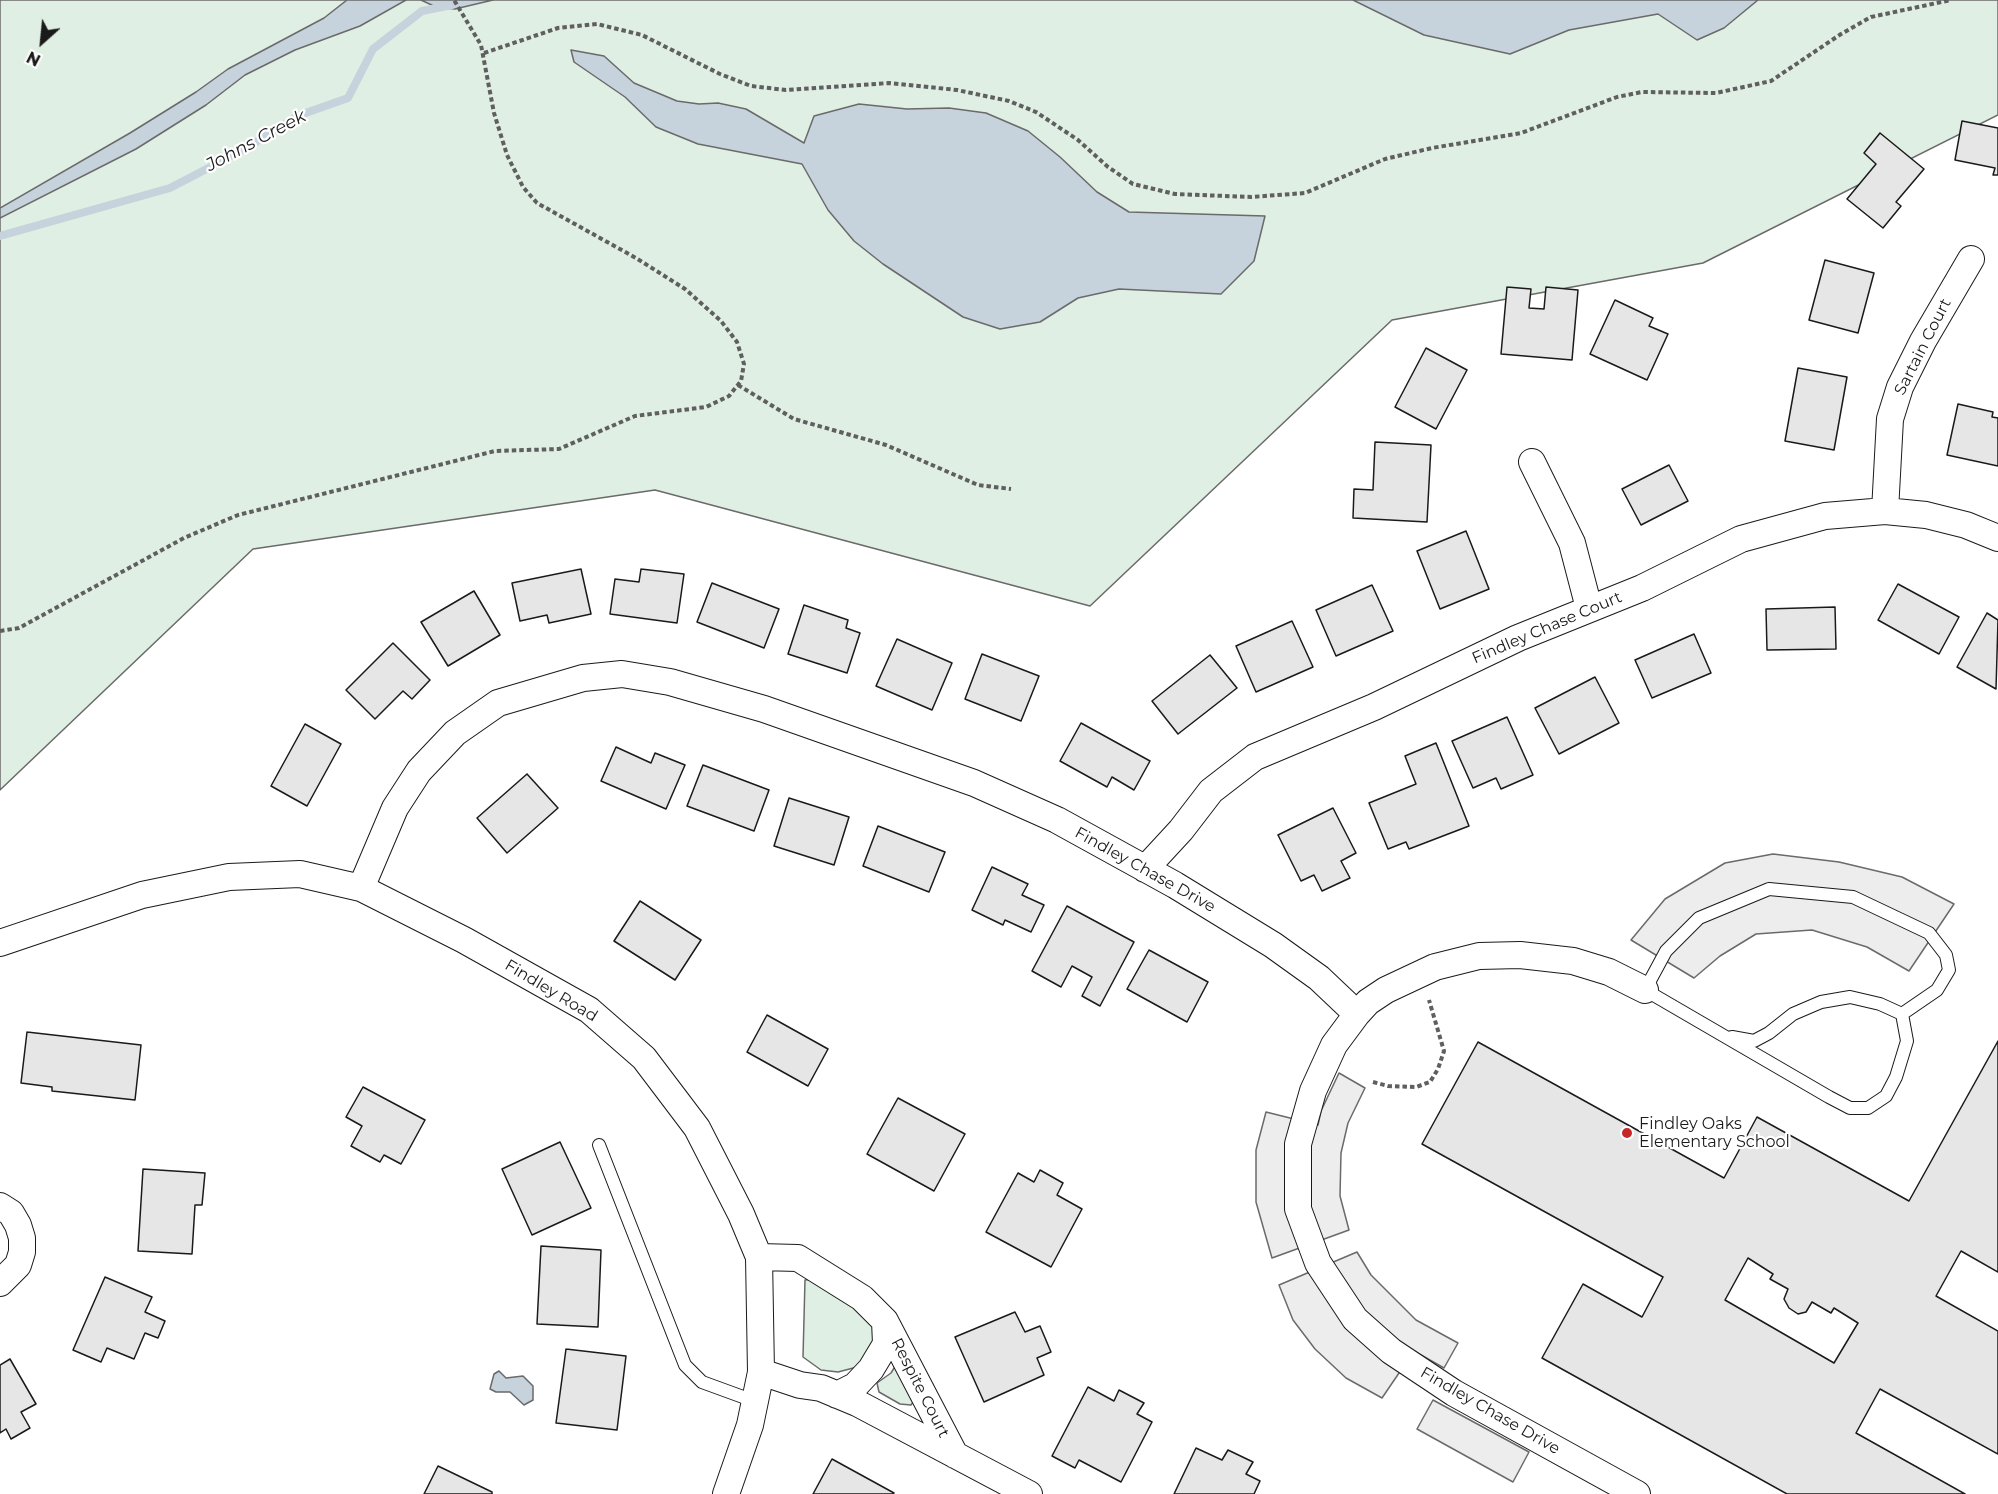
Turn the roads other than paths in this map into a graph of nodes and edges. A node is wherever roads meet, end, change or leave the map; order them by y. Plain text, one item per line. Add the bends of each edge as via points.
1 (1971, 259) dead end
2 (1532, 462) dead end
3 (1885, 511) junction
4 (1998, 538) edge
5 (1589, 608) junction
6 (1145, 869) junction
7 (362, 888) junction
8 (0, 943) edge
9 (1645, 990) junction
10 (1357, 1014) junction
11 (1902, 1014) junction
12 (1723, 1036) junction
13 (599, 1145) dead end
14 (0, 1206) edge
15 (759, 1257) junction
16 (0, 1283) edge
17 (885, 1321) junction
18 (761, 1372) junction
19 (837, 1395) junction
20 (754, 1401) junction
21 (955, 1455) junction
22 (726, 1494) edge
23 (1029, 1494) edge
24 (1637, 1494) edge

1 - 3 street, Sartain Court via 1900,387 1890,419
2 - 5 street via 1572,543
3 - 4 street, Findley Chase Court via 1926,514
3 - 5 street, Findley Chase Court via 1825,516 1741,539 1642,588
5 - 6 street, Findley Chase Court via 1255,757 1211,790
6 - 7 street, Findley Chase Drive via 1057,820 974,783 764,709 670,682 622,674 583,678 498,703 455,732 418,771 395,808
6 - 10 street, Findley Chase Drive via 1273,945 1319,978
7 - 8 street, Findley Road via 300,874 229,877 142,895
7 - 15 street, Findley Road via 589,1010 644,1058 697,1128
9 - 10 street via 1609,972 1573,961 1520,955 1479,956 1419,974 1386,990
9 - 11 lane via 1666,951 1699,918 1769,889 1853,897 1929,933 1946,955 1949,970 1937,990
9 - 12 lane
10 - 24 street, Findley Chase Drive via 1334,1045 1313,1091 1298,1144 1298,1209 1318,1263 1355,1319 1391,1351 1454,1393
11 - 12 lane via 1880,1004 1850,998 1821,1002 1793,1014 1754,1041
11 - 12 lane via 1907,1041 1896,1077 1886,1096 1868,1108 1850,1108
13 - 20 lane via 685,1365 702,1382
14 - 16 street via 15,1219 22,1238 18,1265
15 - 17 street, Respite Court via 798,1258 862,1298
15 - 18 street, Findley Road
17 - 19 street, Respite Court via 886,1344 871,1369 855,1386
17 - 21 street, Respite Court
18 - 19 street, Respite Court
18 - 20 street, Findley Road
19 - 21 street, Respite Court
20 - 22 street, Findley Road via 750,1425
21 - 23 street, Respite Court

